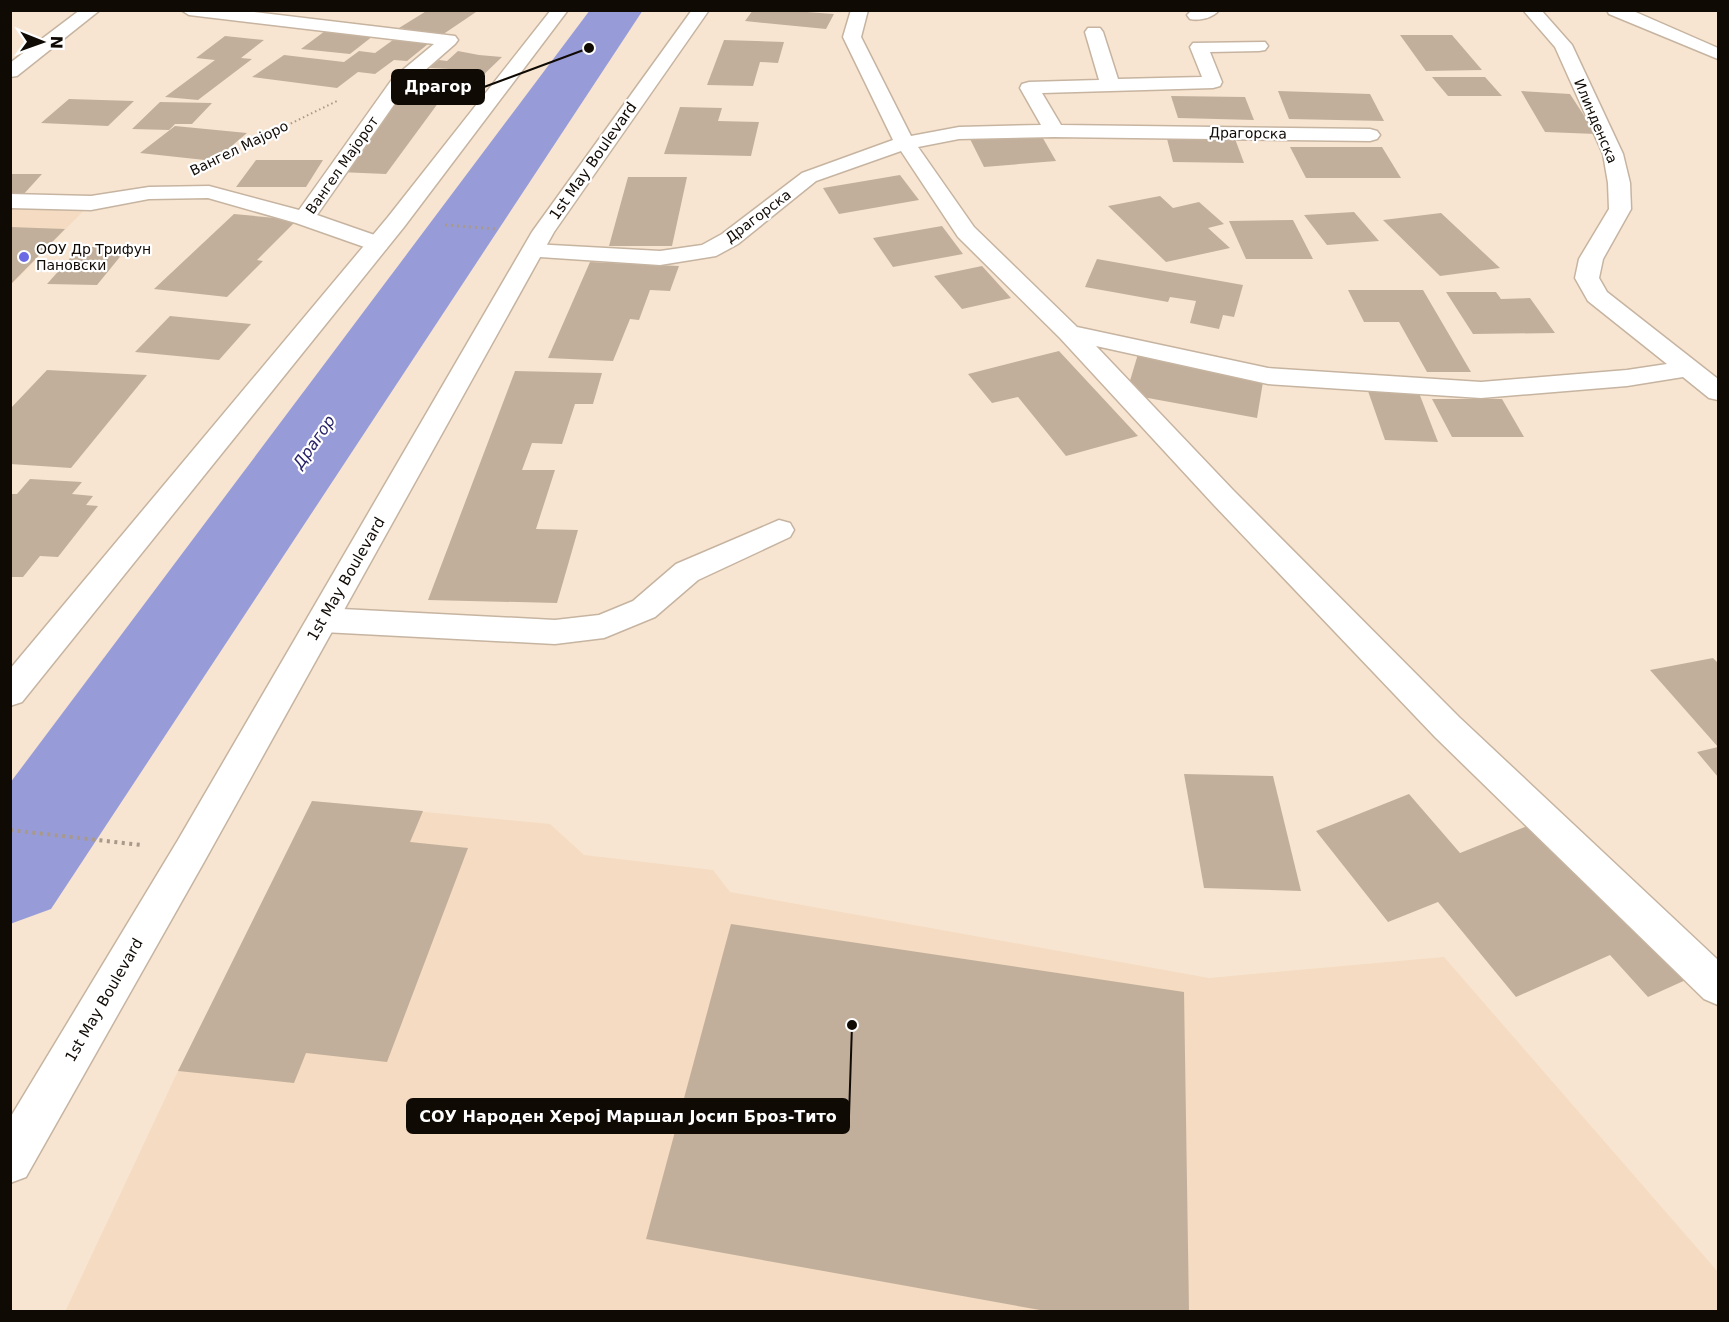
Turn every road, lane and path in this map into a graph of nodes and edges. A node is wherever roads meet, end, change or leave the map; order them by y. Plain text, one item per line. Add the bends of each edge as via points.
1 (92, 10) edge
2 (189, 10) edge
3 (560, 10) edge
4 (701, 10) edge
5 (860, 10) edge
6 (1531, 10) edge
7 (1615, 10) edge
8 (1094, 32) dead end
9 (1259, 46) dead end
10 (1719, 54) edge
11 (10, 72) edge
12 (400, 82) junction
13 (1110, 85) junction
14 (1054, 131) junction
15 (1370, 135) dead end
16 (905, 143) junction
17 (220, 158) dead end
18 (10, 201) edge
19 (304, 218) junction
20 (443, 225) dead end
21 (497, 229) dead end
22 (378, 244) junction
23 (532, 251) junction
24 (1069, 333) junction
25 (1690, 368) junction
26 (1719, 392) edge
27 (779, 530) dead end
28 (322, 620) junction
29 (10, 693) edge
30 (10, 830) edge
31 (102, 840) dead end
32 (1719, 987) edge
33 (10, 1161) edge

1 - 11 street
2 - 12 street via 449,40
3 - 22 street
4 - 23 street, 1st May Boulevard
5 - 16 street via 852,37
6 - 25 street, Илинденска via 1563,45 1613,153 1620,209 1591,259 1587,278 1597,296
7 - 10 street
8 - 13 street
9 - 13 street via 1199,47 1213,82
12 - 17 path, Вангел Мајоро via 332,102
12 - 19 street, Вангел Маjорот
13 - 14 street via 1029,88
14 - 15 street, Драгорска
14 - 16 street, Драгорска via 959,133
16 - 23 street, Драгорска via 809,177 730,239 708,251 660,258
16 - 24 street via 966,232
18 - 19 street via 91,203 149,194 209,192
19 - 22 street
20 - 21 path
22 - 29 street
23 - 28 street, 1st May Boulevard
24 - 25 street via 1268,376 1481,390 1627,378
24 - 32 street via 1447,727
25 - 26 street, Илинденска
27 - 28 street via 687,572 644,609 604,626 555,632
28 - 33 street, 1st May Boulevard
30 - 31 path

